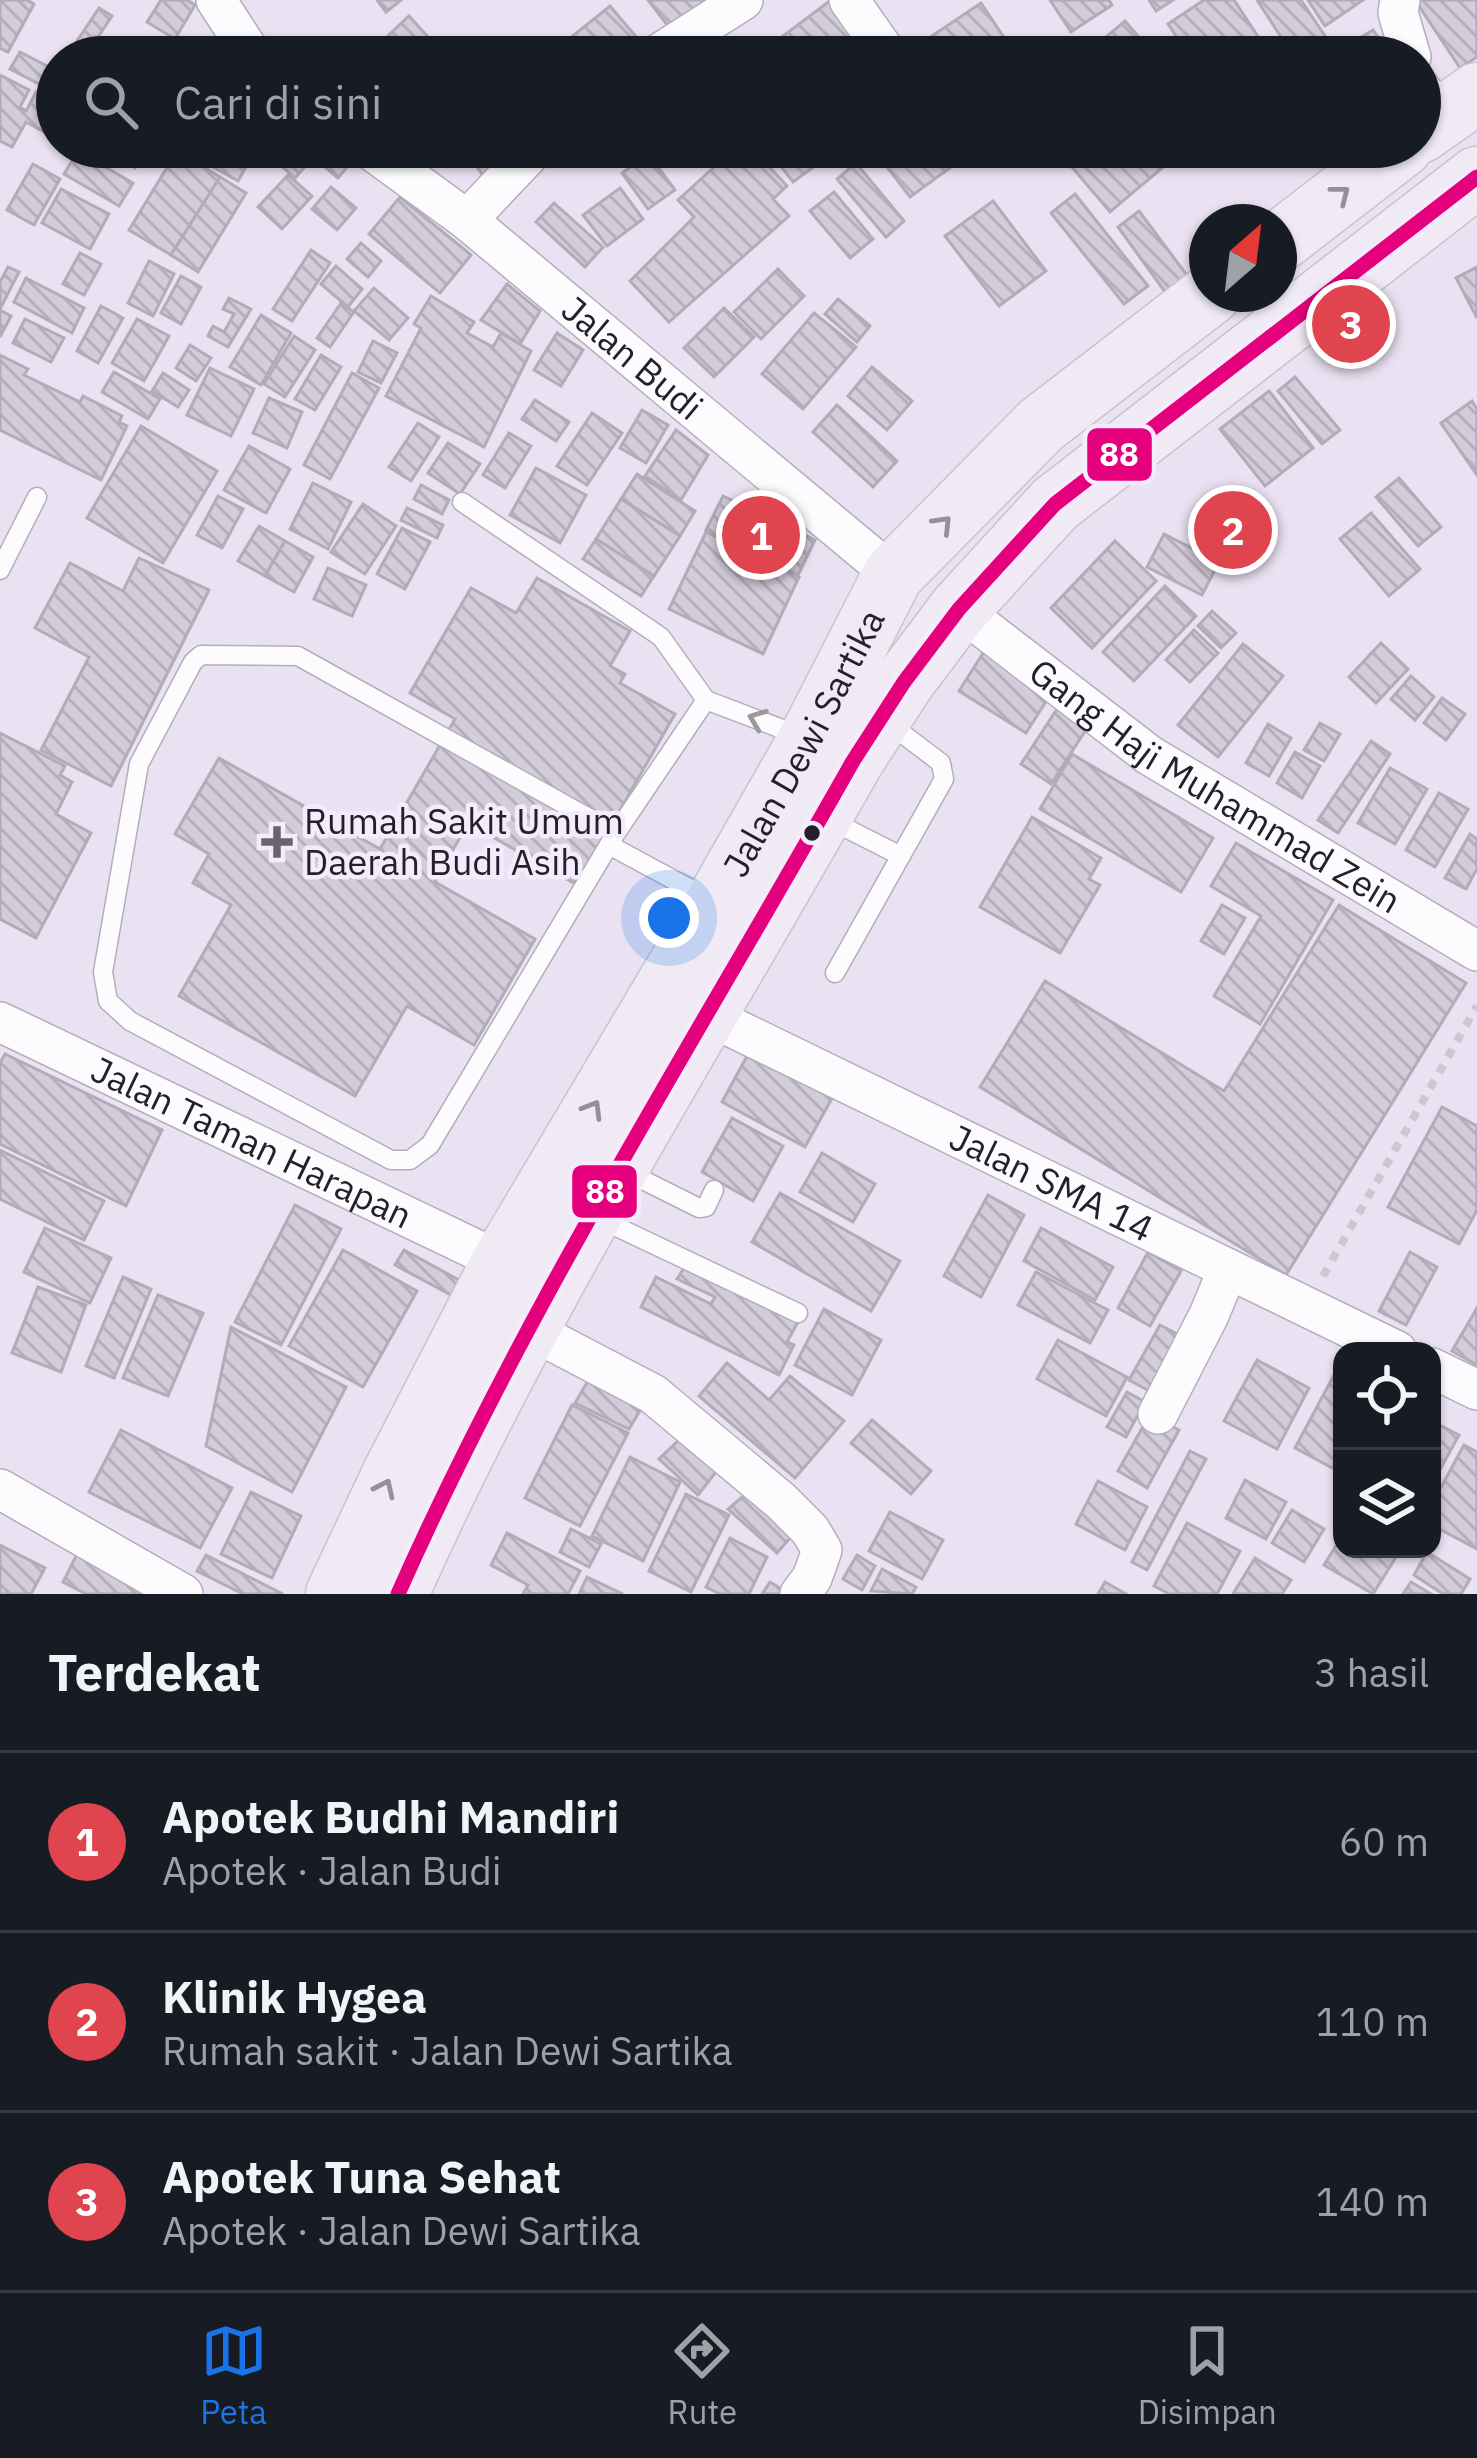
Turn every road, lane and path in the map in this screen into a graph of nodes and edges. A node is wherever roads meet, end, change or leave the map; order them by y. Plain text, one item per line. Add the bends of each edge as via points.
1 (743, 0) edge
2 (849, 0) edge
3 (1400, 0) edge
4 (220, 1) edge
5 (241, 36) edge
6 (687, 36) edge
7 (874, 36) edge
8 (1405, 36) edge
9 (396, 168) edge
10 (516, 168) edge
11 (1369, 168) edge
12 (1477, 177) edge
13 (466, 220) junction
14 (1297, 227) edge
15 (1189, 311) edge
16 (37, 497) dead end
17 (462, 502) dead end
18 (0, 570) edge
19 (893, 575) junction
20 (959, 609) junction
21 (706, 700) junction
22 (880, 718) junction
23 (808, 739) junction
24 (822, 816) junction
25 (613, 839) junction
26 (901, 856) junction
27 (716, 902) junction
28 (1477, 951) edge
29 (835, 974) dead end
30 (1477, 1006) edge
31 (709, 1016) junction
32 (0, 1022) edge
33 (714, 1190) dead end
34 (607, 1193) junction
35 (502, 1262) junction
36 (1228, 1269) junction
37 (1305, 1307) junction
38 (798, 1313) dead end
39 (529, 1329) junction
40 (1377, 1342) edge
41 (1441, 1372) edge
42 (1477, 1390) edge
43 (1158, 1414) dead end
44 (0, 1490) edge
45 (183, 1594) edge
46 (336, 1594) edge
47 (398, 1594) edge
48 (800, 1594) edge

1 - 6 street
2 - 7 street
3 - 8 street
4 - 5 street
9 - 13 street, Jalan Budi
10 - 13 street
14 -> 11 main road
12 - 20 main road, Jalan Dewi Sartika via 1055,504
13 - 19 street, Jalan Budi
19 -> 15 main road, Jalan Dewi Sartika via 1041,424
16 - 18 lane
17 - 21 lane via 661,637
19 - 23 main road, Jalan Dewi Sartika
20 - 22 main road, Jalan Dewi Sartika
20 - 28 street, Gang Haji Muhammad Zein via 1149,755
23 -> 21 lane
21 - 25 lane
22 - 24 main road, Jalan Dewi Sartika
22 - 26 lane via 941,764 944,779
23 - 27 main road, Jalan Dewi Sartika
24 - 26 lane
24 - 31 main road, Jalan Dewi Sartika
25 - 25 lane via 430,1145 410,1160 391,1160 130,1021 109,1001 103,973 139,764 201,655 298,656
25 - 27 lane
26 - 29 lane
35 -> 27 main road, Jalan Dewi Sartika
30 - 37 path
31 - 34 main road, Jalan Dewi Sartika
31 - 36 street, Jalan SMA 14
32 - 35 street, Jalan Taman Harapan
33 - 34 lane via 702,1209
34 - 38 lane
34 - 39 main road, Jalan Dewi Sartika
46 -> 35 main road, Jalan Dewi Sartika
36 - 37 street, Jalan SMA 14
36 - 43 street
37 - 40 street, Jalan SMA 14
39 - 47 main road, Jalan Dewi Sartika
39 - 48 street via 653,1394 810,1529 822,1550
41 - 42 street
44 - 45 street

